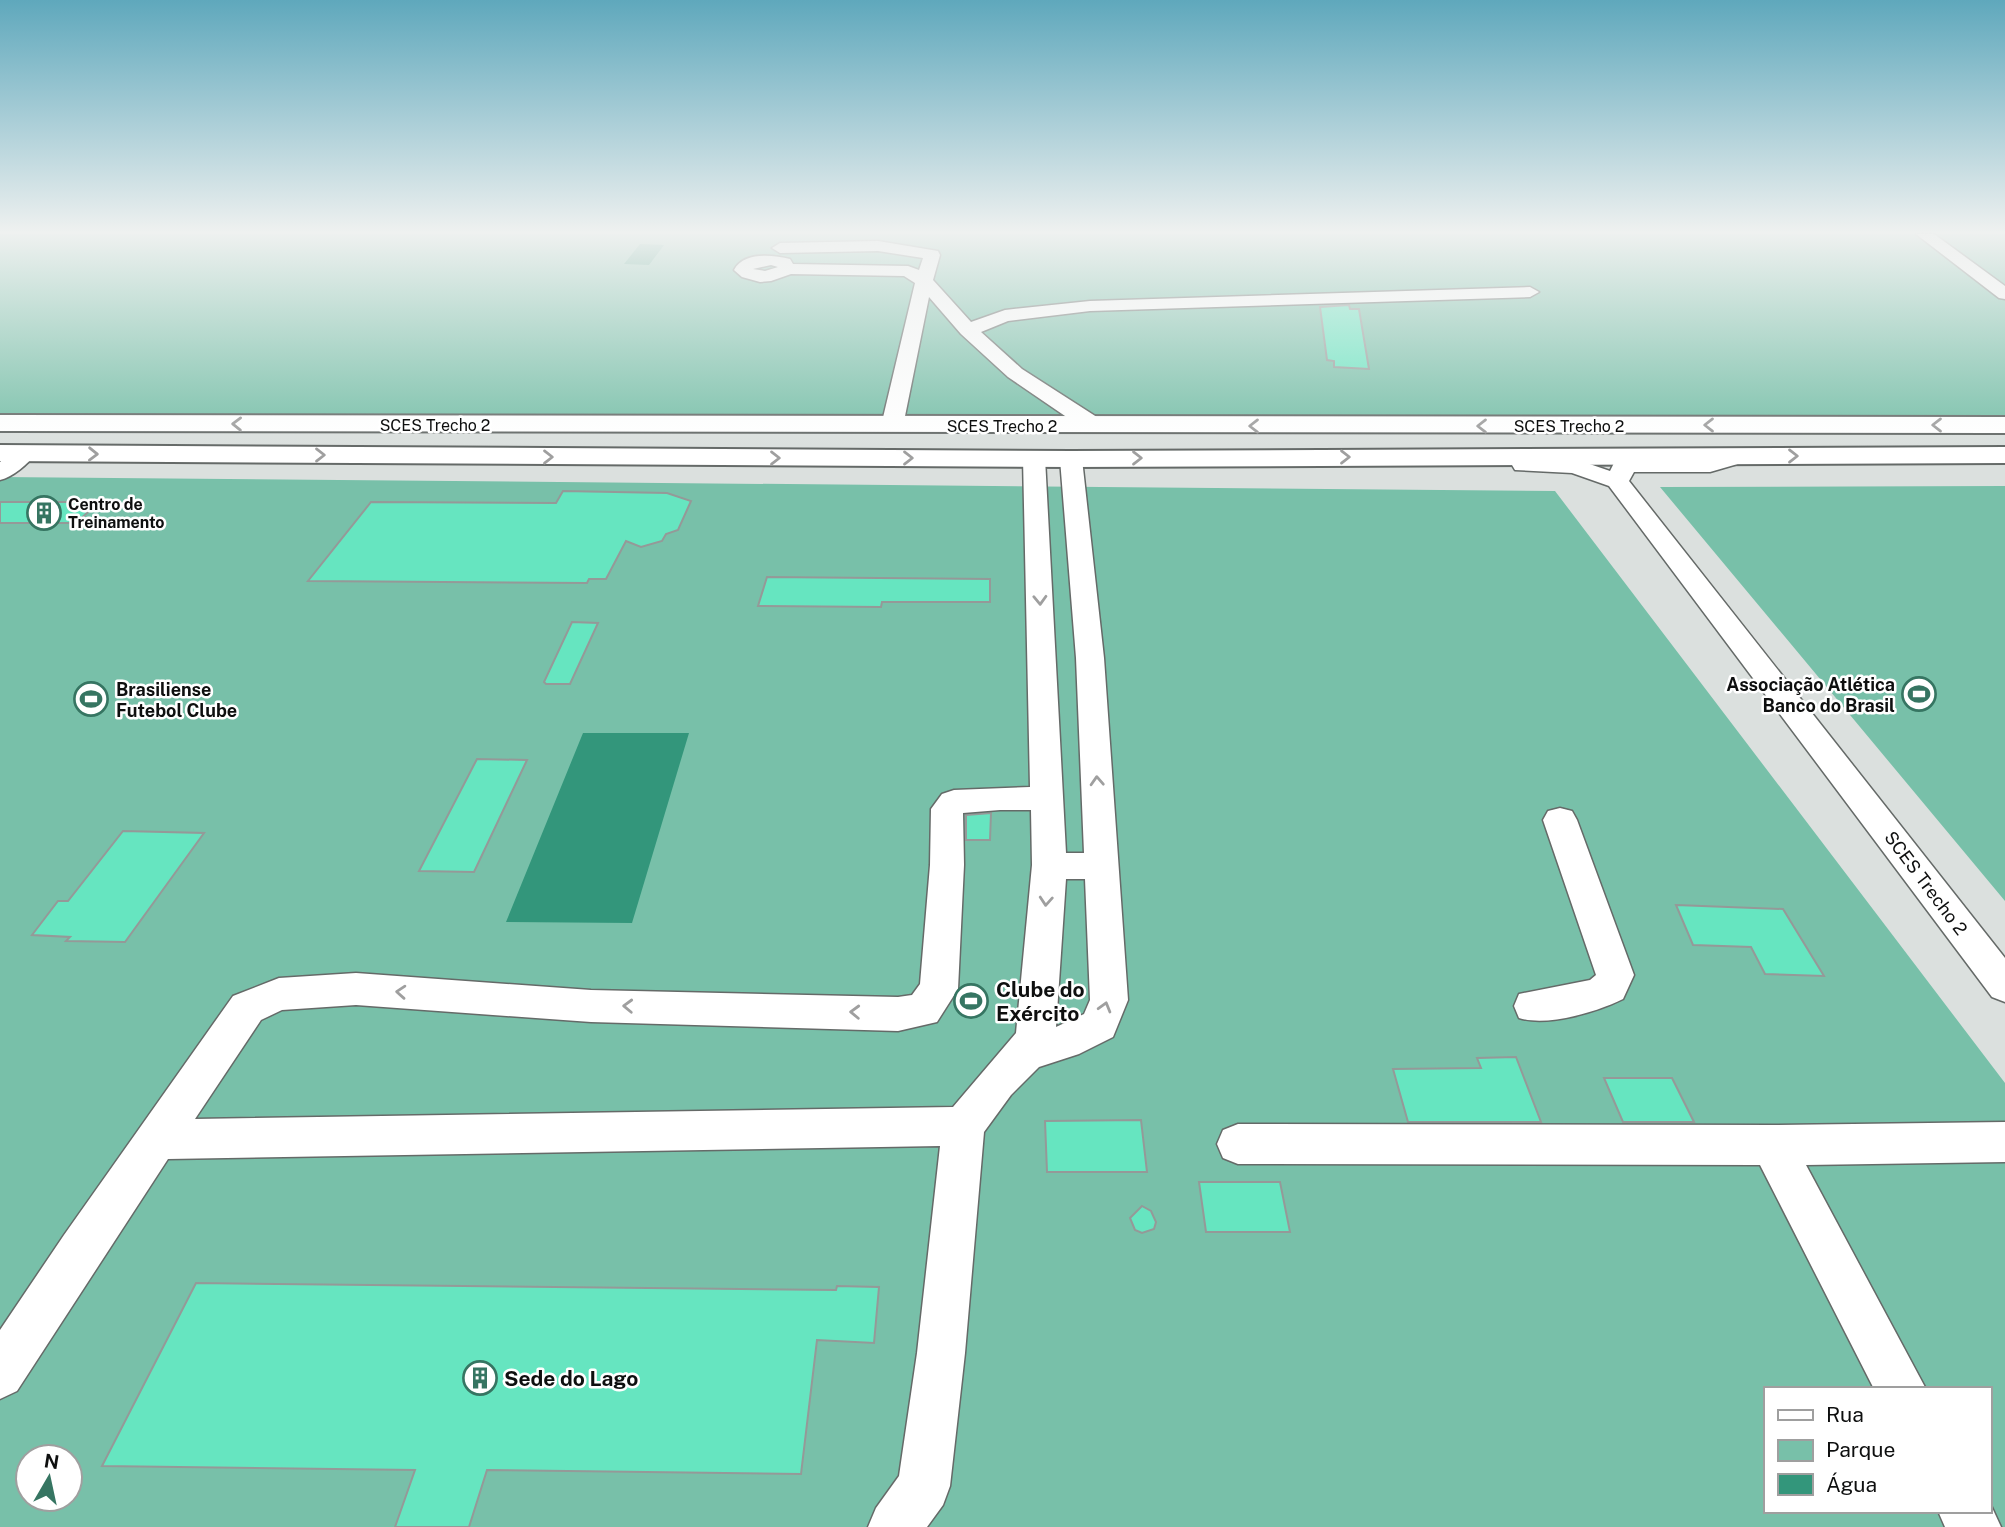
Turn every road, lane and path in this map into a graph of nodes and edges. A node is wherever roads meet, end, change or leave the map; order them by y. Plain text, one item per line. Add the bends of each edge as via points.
1 (919, 305) edge
2 (946, 305) edge
3 (1113, 305) edge
4 (968, 330) junction
5 (0, 423) edge
6 (205, 423) junction
7 (74, 424) junction
8 (2005, 425) edge
9 (892, 426) junction
10 (1095, 426) junction
11 (12, 453) edge
12 (168, 455) junction
13 (2005, 455) edge
14 (1740, 456) junction
15 (1450, 457) junction
16 (1034, 458) junction
17 (1072, 459) junction
18 (0, 473) edge
19 (1617, 481) junction
20 (1038, 553) junction
21 (1080, 553) junction
22 (1095, 734) junction
23 (1045, 735) junction
24 (1047, 799) junction
25 (1560, 820) dead end
26 (1049, 865) junction
27 (1102, 867) junction
28 (2005, 986) edge
29 (1533, 1006) dead end
30 (1026, 1053) junction
31 (963, 1126) junction
32 (159, 1139) junction
33 (2005, 1142) edge
34 (1238, 1144) dead end
35 (1772, 1144) junction
36 (0, 1374) edge
37 (1900, 1387) edge
38 (895, 1527) edge

1 - 9 street
2 - 4 street
3 - 4 street via 1005,316
4 - 10 street via 1015,373
5 - 7 main road, SCES Trecho 2
6 - 7 main road, SCES Trecho 2
9 -> 6 main road, SCES Trecho 2
6 - 12 main road via 170,438 164,445
7 - 11 main road via 58,440
8 -> 10 main road, SCES Trecho 2
9 - 10 main road, SCES Trecho 2
11 -> 12 main road, SCES Trecho 2
11 - 18 street
12 -> 16 main road, SCES Trecho 2
14 -> 13 main road, SCES Trecho 2
14 - 15 main road, SCES Trecho 2
14 - 19 street, SCES Trecho 2 via 1710,465 1634,465 1622,468
17 -> 15 main road, SCES Trecho 2
15 - 19 street, SCES Trecho 2 via 1486,465 1575,466
16 - 17 main road, SCES Trecho 2
16 - 20 street
17 - 21 street
19 - 28 street, SCES Trecho 2
20 - 21 street
20 -> 23 street
21 - 22 street
22 - 23 street
27 -> 22 street
23 - 24 street
24 - 26 street
24 -> 32 street via 954,802 947,809 939,989 923,1010 898,1014 591,1006 356,989 279,994 247,1007
25 - 29 street via 1615,975 1610,988 1595,995
26 - 27 street
26 -> 30 street via 1039,1013
30 -> 27 street via 1085,1033 1103,1017 1109,1000
30 - 31 street
31 - 32 street
31 - 38 street via 924,1486
32 - 36 street
33 - 35 street
34 - 35 street
35 - 37 street

